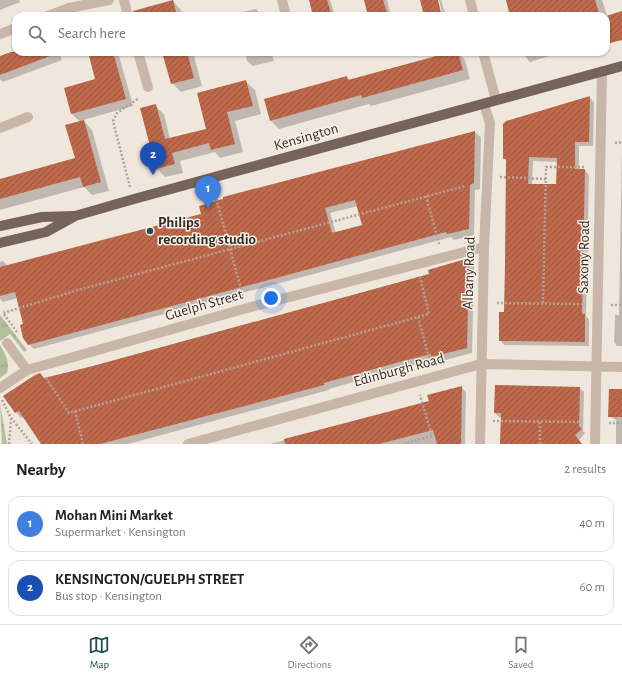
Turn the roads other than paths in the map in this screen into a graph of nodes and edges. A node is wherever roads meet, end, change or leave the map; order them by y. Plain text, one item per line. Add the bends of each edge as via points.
1 (109, 0) edge
2 (124, 0) edge
3 (282, 0) edge
4 (470, 0) edge
5 (68, 4) edge
6 (55, 12) edge
7 (127, 12) edge
8 (285, 12) edge
9 (473, 12) edge
10 (12, 30) edge
11 (0, 34) edge
12 (139, 56) edge
13 (484, 56) edge
14 (622, 66) edge
15 (602, 71) junction
16 (148, 87) road end
17 (496, 100) junction
18 (484, 104) junction
19 (28, 117) dead end
20 (0, 128) edge
21 (75, 216) junction
22 (0, 226) edge
23 (0, 243) edge
24 (484, 247) junction
25 (7, 343) dead end
26 (481, 364) junction
27 (596, 366) junction
28 (622, 367) edge
29 (27, 370) junction
30 (0, 388) edge
31 (188, 444) edge
32 (480, 444) edge
33 (595, 444) edge

1 - 5 street
2 - 7 street
3 - 8 street
4 - 9 street
5 - 6 street
10 - 11 street
12 - 16 street
13 - 17 street
14 - 15 main road, Kensington
15 - 17 main road, Kensington
15 - 27 street, Saxony Road
17 - 18 main road, Kensington
18 - 21 main road, Kensington
18 - 24 street, Albany Road via 490,123
19 - 20 street
21 - 22 main road via 42,217
21 - 23 main road, Kensington via 46,232
24 - 26 street, Albany Road
24 - 29 street, Guelph Street via 247,308
25 - 29 street
26 - 27 street, Edinburgh Road
26 - 31 street, Edinburgh Road
26 - 32 street, Albany Road
27 - 28 street, Edinburgh Road
27 - 33 street, Saxony Road
29 - 30 street, Guelph Street

